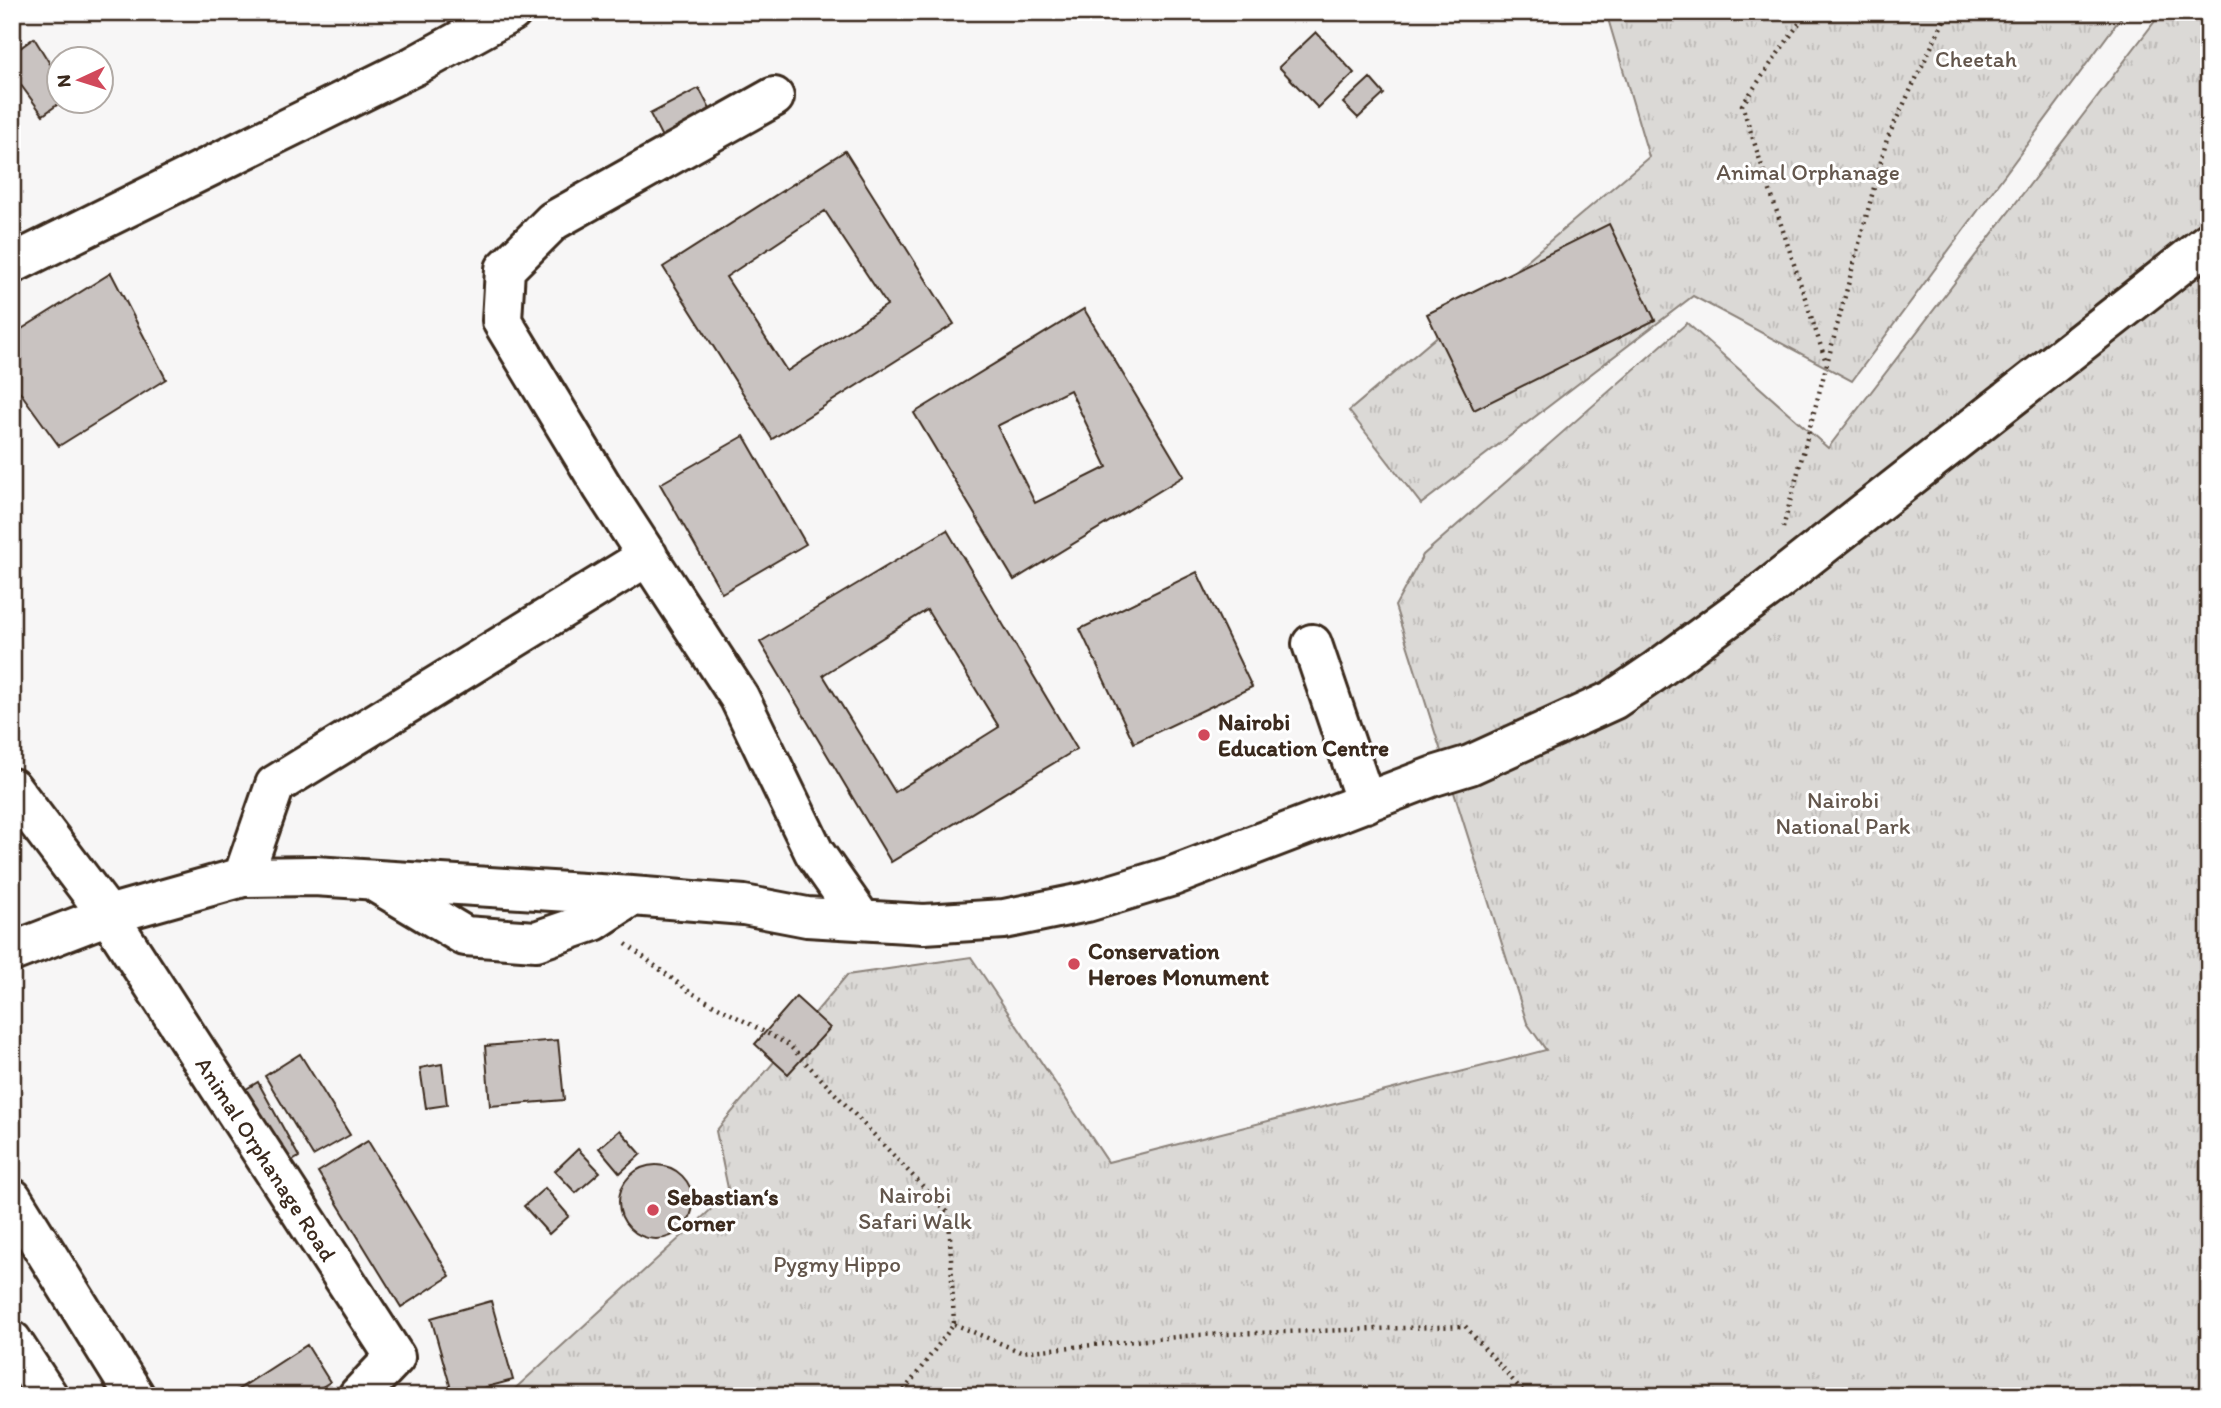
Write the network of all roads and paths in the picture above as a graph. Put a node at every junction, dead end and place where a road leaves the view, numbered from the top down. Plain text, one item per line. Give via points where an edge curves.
1 (512, 12) edge
2 (1807, 12) edge
3 (1948, 12) edge
4 (774, 97) dead end
5 (2209, 243) edge
6 (12, 264) edge
7 (1827, 363) junction
8 (1783, 529) dead end
9 (648, 556) junction
10 (1312, 644) dead end
11 (12, 788) edge
12 (1366, 803) junction
13 (243, 877) junction
14 (373, 881) junction
15 (632, 896) junction
16 (107, 915) junction
17 (861, 919) junction
18 (594, 921) junction
19 (12, 952) edge
20 (12, 1198) edge
21 (954, 1324) junction
22 (12, 1341) edge
23 (48, 1396) edge
24 (135, 1396) edge
25 (358, 1396) edge
26 (900, 1396) edge
27 (1527, 1396) edge

1 - 6 street via 414,66
2 - 7 path via 1742,104
3 - 7 path via 1887,139
4 - 9 street via 553,221 505,270 502,321
5 - 12 street via 1766,590 1613,700 1470,765
7 - 8 path
9 - 13 street via 275,785
9 - 17 street via 739,697 814,852
10 - 12 street
11 - 16 street
12 - 17 street via 1173,876 1087,902 1004,919 924,924
13 - 14 street
13 - 16 street
14 - 15 street
14 - 18 street via 465,936 536,942
15 - 17 street
15 - 18 street
16 - 19 street
16 - 25 street, Animal Orphanage Road via 395,1357
18 - 21 path via 690,992 789,1045 949,1214
20 - 24 street
21 - 26 path
21 - 27 path via 1021,1352 1197,1335 1465,1326
22 - 23 street

